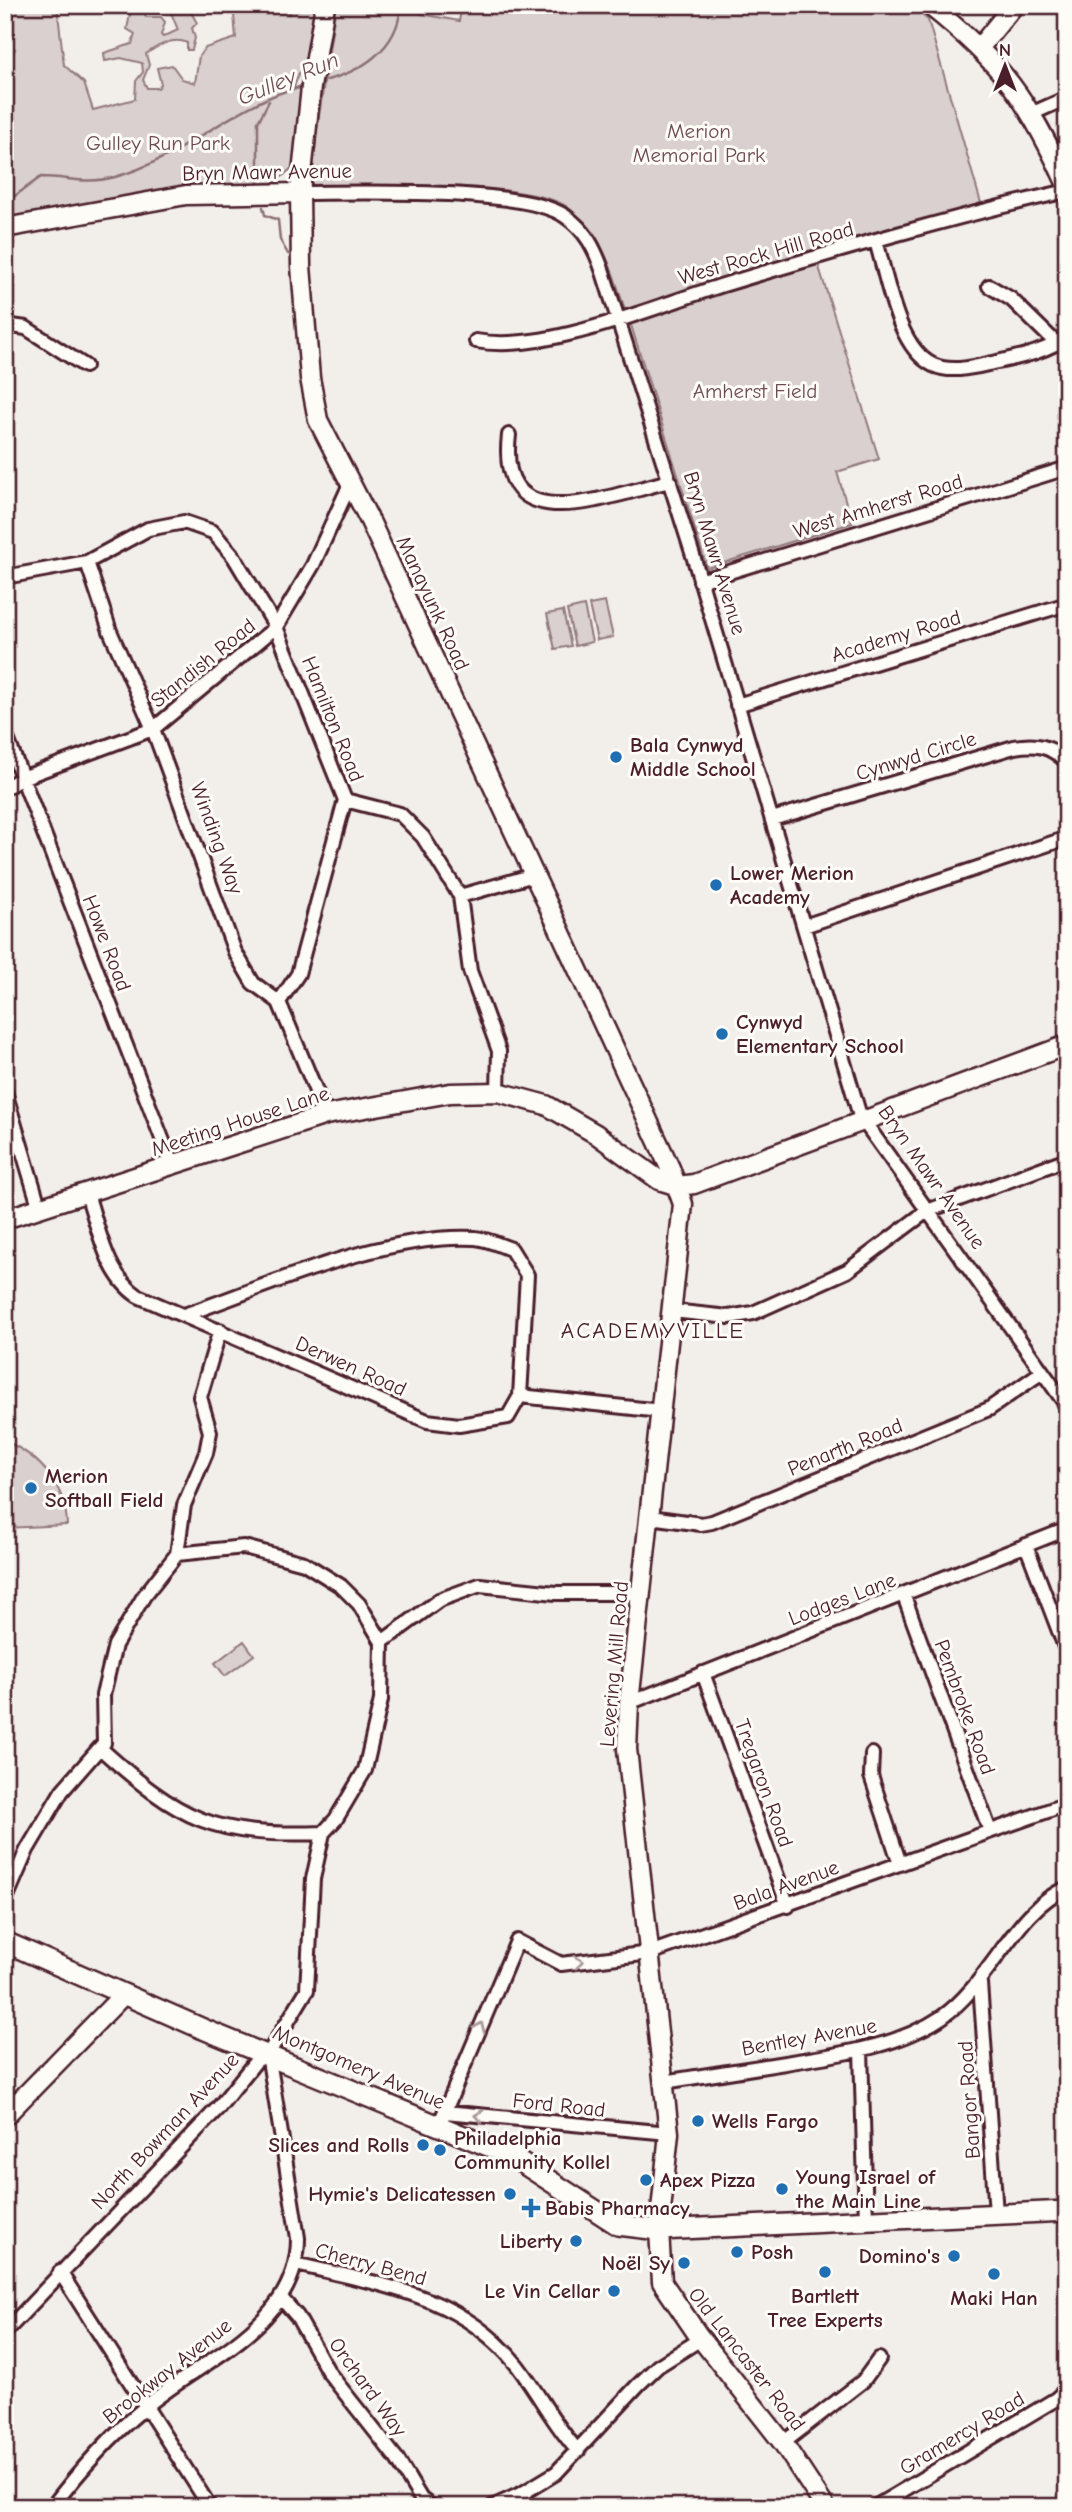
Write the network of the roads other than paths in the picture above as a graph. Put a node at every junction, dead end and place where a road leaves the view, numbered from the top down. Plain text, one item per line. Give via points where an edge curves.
1 (325, 5) edge
2 (929, 5) edge
3 (1014, 5) edge
4 (980, 47) junction
5 (1067, 99) edge
6 (1033, 113) junction
7 (1067, 185) edge
8 (1067, 191) edge
9 (300, 192) junction
10 (5, 228) edge
11 (876, 241) junction
12 (989, 286) dead end
13 (618, 320) junction
14 (5, 325) edge
15 (1062, 340) edge
16 (476, 341) dead end
17 (85, 366) dead end
18 (509, 435) dead end
19 (1067, 468) edge
20 (670, 481) junction
21 (350, 484) junction
22 (87, 562) junction
23 (5, 578) edge
24 (700, 581) junction
25 (1067, 604) edge
26 (276, 627) junction
27 (737, 705) junction
28 (153, 729) junction
29 (5, 733) edge
30 (1067, 762) edge
31 (22, 778) junction
32 (5, 788) edge
33 (345, 800) junction
34 (772, 819) junction
35 (1067, 838) edge
36 (534, 875) junction
37 (460, 896) junction
38 (804, 926) junction
39 (279, 1002) junction
40 (1067, 1045) edge
41 (5, 1092) edge
42 (498, 1092) junction
43 (326, 1115) junction
44 (863, 1121) junction
45 (1067, 1158) edge
46 (173, 1167) junction
47 (678, 1186) junction
48 (88, 1194) junction
49 (40, 1209) junction
50 (927, 1211) junction
51 (5, 1219) edge
52 (672, 1311) junction
53 (184, 1315) junction
54 (220, 1330) junction
55 (1042, 1371) junction
56 (520, 1396) junction
57 (1067, 1406) edge
58 (661, 1411) junction
59 (650, 1517) junction
60 (1067, 1529) edge
61 (1026, 1545) junction
62 (177, 1554) junction
63 (642, 1593) junction
64 (904, 1596) junction
65 (382, 1642) junction
66 (1067, 1651) edge
67 (704, 1673) junction
68 (629, 1703) junction
69 (100, 1748) junction
70 (872, 1754) dead end
71 (1067, 1804) edge
72 (990, 1831) junction
73 (323, 1833) junction
74 (900, 1864) junction
75 (1067, 1888) edge
76 (5, 1901) edge
77 (788, 1906) junction
78 (5, 1942) edge
79 (650, 1953) junction
80 (980, 1983) junction
81 (124, 1994) junction
82 (861, 2050) junction
83 (268, 2054) junction
84 (664, 2082) junction
85 (5, 2116) edge
86 (442, 2119) junction
87 (669, 2133) junction
88 (1067, 2211) edge
89 (996, 2214) junction
90 (866, 2221) junction
91 (659, 2230) junction
92 (296, 2264) junction
93 (60, 2272) junction
94 (282, 2299) junction
95 (5, 2332) edge
96 (701, 2339) junction
97 (879, 2359) dead end
98 (1067, 2389) edge
99 (145, 2406) junction
100 (783, 2443) junction
101 (578, 2451) junction
102 (424, 2504) edge
103 (52, 2507) edge
104 (210, 2507) edge
105 (492, 2507) edge
106 (825, 2507) edge
107 (875, 2507) edge

1 - 9 street, Manayunk Road
2 - 4 street
3 - 4 street
4 - 6 street
5 - 6 street
6 - 7 street
8 - 11 street, West Rock Hill Road
9 - 10 street, Bryn Mawr Avenue via 186,195
9 - 13 street, Bryn Mawr Avenue via 477,197 554,209 574,222 589,240
9 - 21 street, Manayunk Road via 300,266 312,392 325,436
11 - 13 street, West Rock Hill Road
11 - 15 street via 905,337 935,366 962,369 1011,359
12 - 15 street
13 - 16 street, West Rock Hill Road via 604,327 511,343
13 - 20 street, Bryn Mawr Avenue
14 - 17 street via 26,328
18 - 20 street via 511,475 521,491 536,502 566,505
19 - 24 street, West Amherst Road
20 - 24 street, Bryn Mawr Avenue
21 - 26 street, Standish Road via 313,565
21 - 36 street, Manayunk Road
22 - 23 street, Hamilton Road
22 - 26 street, Hamilton Road via 148,528 184,522 213,532 234,557
22 - 28 street, Winding Way via 110,631
24 - 27 street, Bryn Mawr Avenue
25 - 27 street, Academy Road
26 - 28 street, Standish Road
26 - 33 street, Hamilton Road
27 - 34 street, Bryn Mawr Avenue
28 - 31 street, Standish Road
28 - 39 street, Winding Way via 234,952 253,983
29 - 31 street, Howe Road
30 - 34 street, Cynwyd Circle via 1053,749 1034,743
31 - 32 street, Standish Road
31 - 46 street, Howe Road
33 - 37 street, Hamilton Road via 400,814 423,837
33 - 39 street via 298,974
34 - 38 street, Bryn Mawr Avenue
35 - 38 street
36 - 37 street
36 - 47 street, Manayunk Road
37 - 42 street, Hamilton Road via 470,971 499,1051
38 - 44 street, Bryn Mawr Avenue
39 - 43 street, Winding Way
40 - 44 street
41 - 49 street
42 - 43 street, Meeting House Lane via 450,1093
42 - 47 street, Meeting House Lane via 524,1097 569,1116 659,1180
43 - 46 street, Meeting House Lane
44 - 47 street
44 - 50 street, Bryn Mawr Avenue
45 - 50 street
46 - 48 street, Meeting House Lane
47 - 52 street, Levering Mill Road via 683,1204
48 - 49 street, Meeting House Lane
48 - 53 street, Derwen Road via 114,1270 125,1287
49 - 51 street, Meeting House Lane
50 - 52 street via 847,1271 753,1313 729,1317
50 - 55 street, Bryn Mawr Avenue
52 - 58 street, Levering Mill Road
53 - 54 street, Derwen Road
53 - 56 street via 377,1249 425,1240 477,1238 511,1248 527,1275
54 - 56 street, Derwen Road via 427,1421 459,1425 508,1416
54 - 62 street via 200,1397 210,1432 206,1453 184,1505
55 - 57 street, Bryn Mawr Avenue
55 - 59 street, Penarth Road via 989,1409 712,1522
56 - 58 street
58 - 59 street, Levering Mill Road
59 - 63 street, Levering Mill Road
60 - 61 street, Lodges Lane
61 - 64 street, Lodges Lane
61 - 66 street
62 - 65 street via 244,1548 304,1563 341,1586 359,1604
62 - 69 street via 144,1596 115,1645 103,1695 104,1743
63 - 65 street via 556,1593 480,1585 439,1600
63 - 68 street, Levering Mill Road
64 - 67 street, Lodges Lane
64 - 72 street, Pembroke Road
65 - 73 street, North Bowman Avenue via 381,1700 365,1770
67 - 68 street, Lodges Lane
67 - 77 street, Tregaron Road
68 - 79 street, Levering Mill Road via 627,1749
69 - 73 street via 149,1792 186,1815 265,1835
69 - 76 street via 62,1791 27,1850
70 - 74 street via 871,1776
71 - 72 street, Bala Avenue
72 - 74 street, Bala Avenue
73 - 83 street, North Bowman Avenue via 313,1879 307,1990
74 - 77 street, Bala Avenue
75 - 80 street, Bentley Avenue via 1021,1922
77 - 79 street, Bala Avenue
78 - 81 main road, Montgomery Avenue
79 - 84 street, Levering Mill Road
86 -> 79 street, Bala Avenue via 517,1941 561,1964
80 - 82 street, Bentley Avenue via 942,2017 898,2039
80 - 89 street, Bangor Road
81 - 83 main road, Montgomery Avenue
81 - 85 street
82 - 84 street, Bentley Avenue
82 - 90 street
83 - 86 main road, Montgomery Avenue
83 - 92 street, Brookway Avenue via 295,2212
83 - 93 street, North Bowman Avenue via 256,2061 218,2108
84 - 87 street, Levering Mill Road
87 -> 86 street, Ford Road
86 - 91 main road, Montgomery Avenue via 522,2161 612,2223 634,2230
87 - 91 street, Levering Mill Road
88 - 89 main road, Montgomery Avenue
89 - 90 main road, Montgomery Avenue
90 - 91 main road, Montgomery Avenue
91 - 96 street, Old Lancaster Road via 662,2282
92 - 94 street, Brookway Avenue
92 - 101 street, Cherry Bend via 407,2290 476,2324 517,2365
93 - 95 street, North Bowman Avenue
93 - 99 street
94 - 99 street, Brookway Avenue via 225,2353
94 - 102 street, Orchard Way via 297,2316 329,2373 397,2459
96 - 100 street, Old Lancaster Road
96 - 101 street via 658,2366
97 - 100 street via 863,2381
98 - 107 street, Gramercy Road
99 - 103 street, Brookway Avenue via 86,2462
99 - 104 street
100 - 106 street, Old Lancaster Road
101 - 105 street via 549,2479

